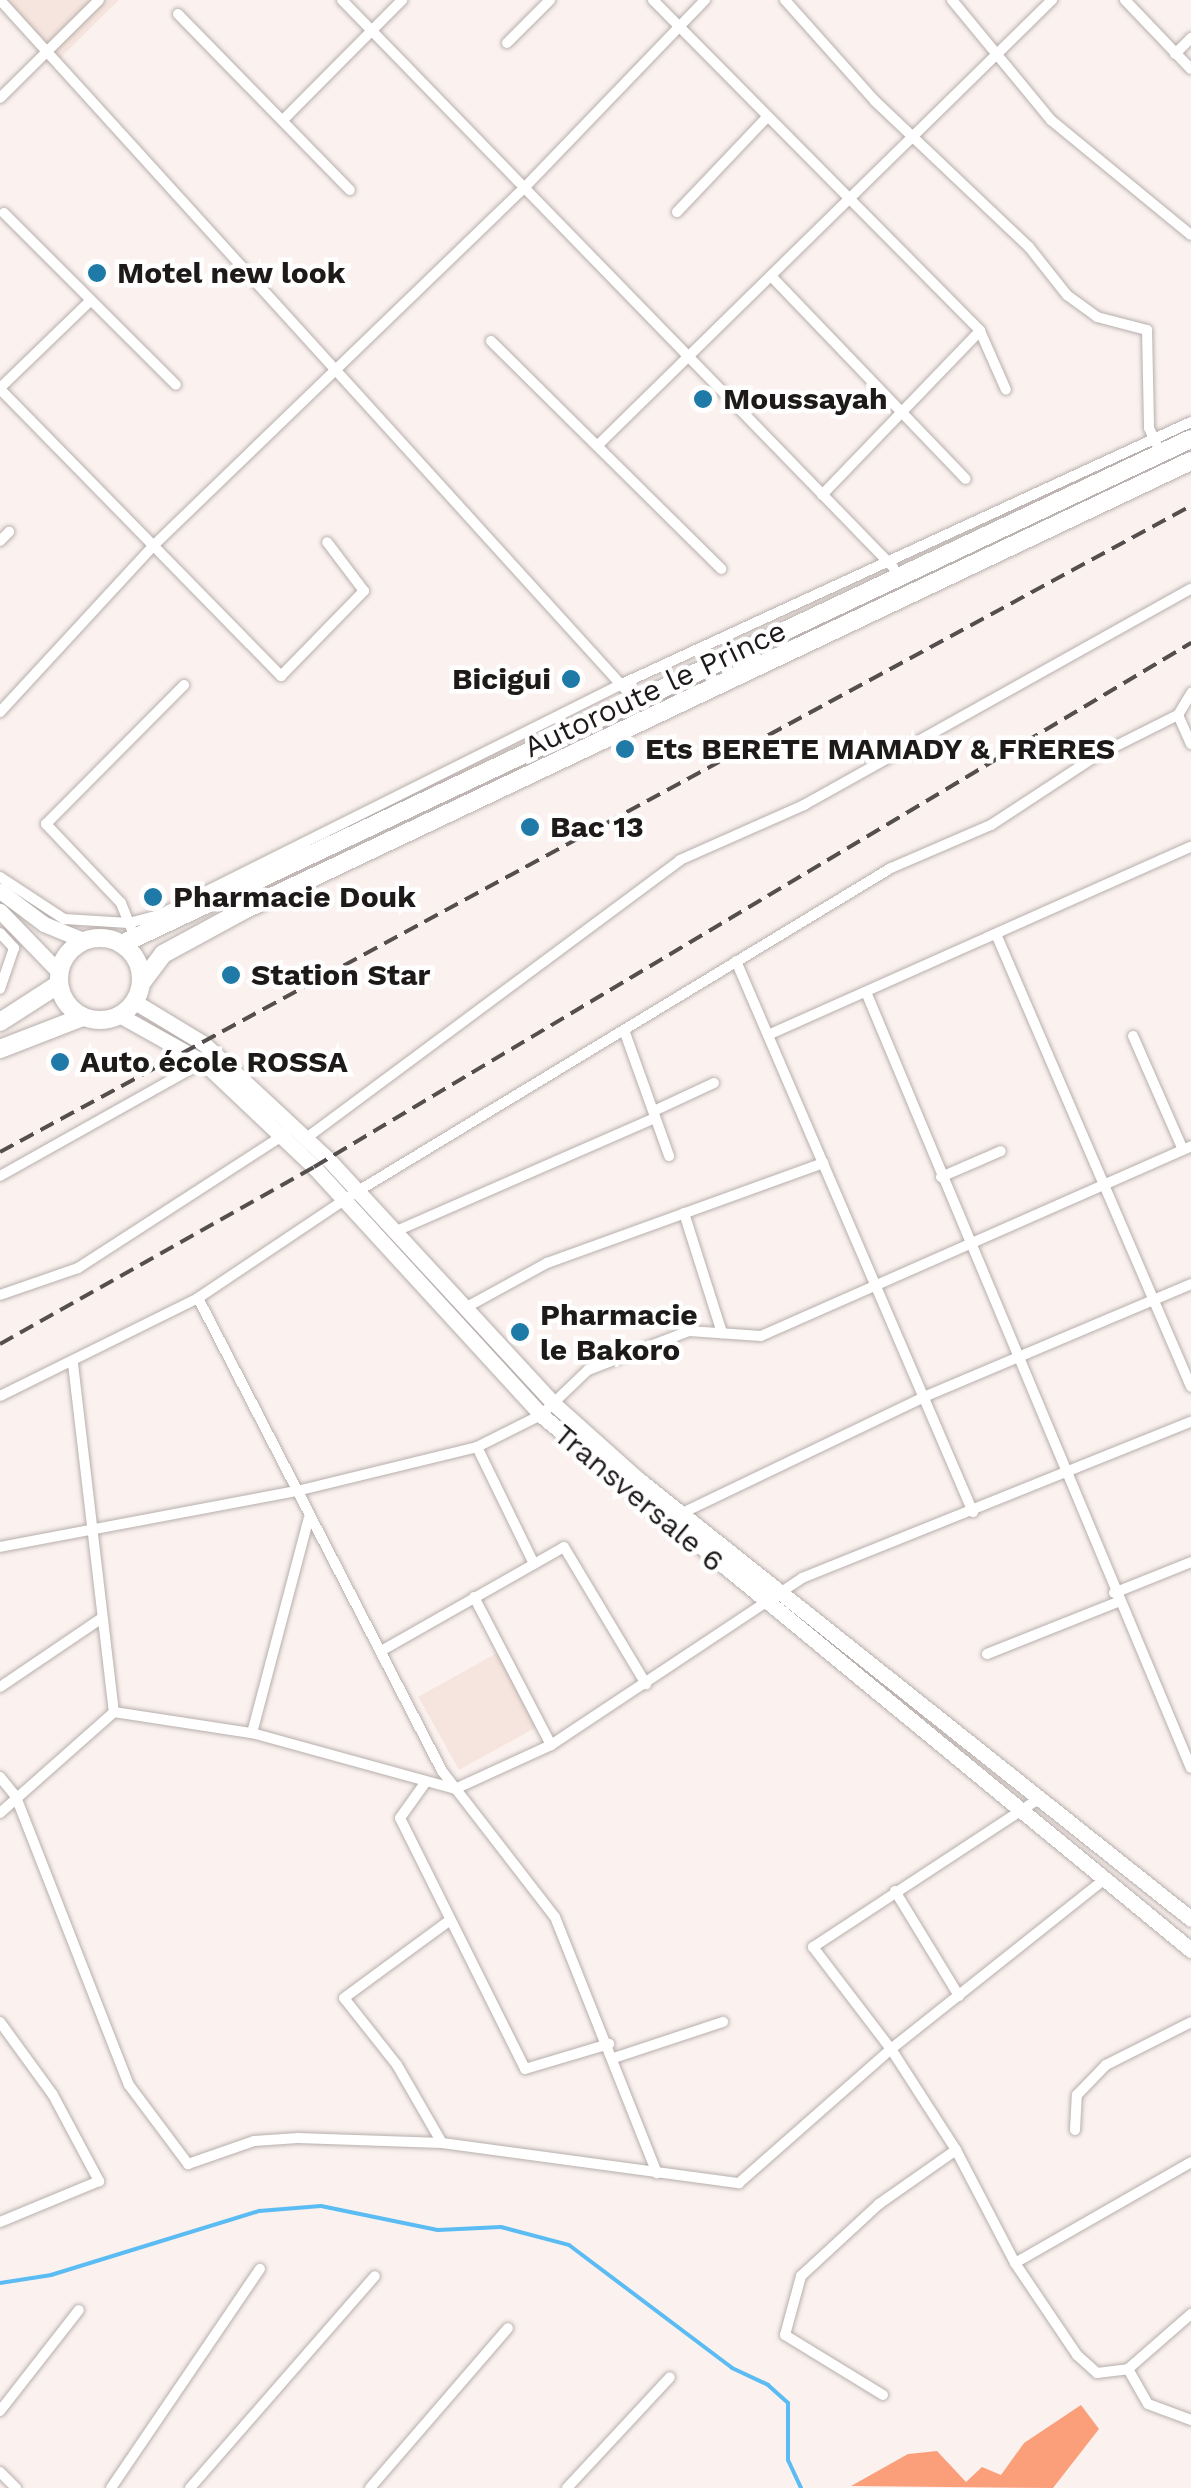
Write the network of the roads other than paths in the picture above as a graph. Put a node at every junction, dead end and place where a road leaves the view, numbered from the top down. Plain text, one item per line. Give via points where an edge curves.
1 (0, 0) edge
2 (99, 0) edge
3 (342, 0) edge
4 (402, 0) edge
5 (550, 0) edge
6 (653, 0) edge
7 (705, 0) edge
8 (786, 0) edge
9 (952, 0) edge
10 (1052, 0) edge
11 (1125, 0) edge
12 (178, 14) dead end
13 (678, 26) junction
14 (371, 30) junction
15 (1191, 38) edge
16 (507, 43) dead end
17 (48, 50) junction
18 (999, 50) junction
19 (1175, 54) junction
20 (1191, 69) edge
21 (0, 98) edge
22 (284, 118) junction
23 (767, 118) junction
24 (909, 134) junction
25 (525, 187) junction
26 (350, 190) dead end
27 (850, 199) junction
28 (676, 212) dead end
29 (4, 213) dead end
30 (1191, 235) edge
31 (771, 276) junction
32 (90, 301) junction
33 (980, 331) junction
34 (490, 341) dead end
35 (686, 355) junction
36 (332, 369) junction
37 (176, 385) dead end
38 (0, 388) edge
39 (1006, 390) dead end
40 (905, 412) junction
41 (1191, 422) edge
42 (1191, 438) edge
43 (598, 445) junction
44 (1158, 446) junction
45 (1191, 461) edge
46 (966, 478) dead end
47 (822, 496) junction
48 (9, 532) dead end
49 (0, 541) edge
50 (327, 542) dead end
51 (153, 546) junction
52 (721, 569) dead end
53 (896, 569) junction
54 (1191, 590) edge
55 (184, 686) dead end
56 (629, 691) junction
57 (1191, 694) edge
58 (0, 712) edge
59 (1178, 715) junction
60 (1191, 744) edge
61 (1191, 847) edge
62 (0, 877) edge
63 (0, 891) edge
64 (0, 911) edge
65 (60, 925) junction
66 (0, 933) edge
67 (996, 934) junction
68 (128, 935) junction
69 (83, 940) junction
70 (736, 962) junction
71 (59, 978) junction
72 (142, 982) junction
73 (0, 989) edge
74 (866, 992) junction
75 (135, 1002) junction
76 (121, 1016) junction
77 (83, 1017) junction
78 (0, 1022) edge
79 (624, 1030) junction
80 (768, 1035) junction
81 (1133, 1036) dead end
82 (0, 1048) edge
83 (210, 1058) junction
84 (714, 1083) dead end
85 (656, 1114) junction
86 (293, 1135) junction
87 (1187, 1148) edge
88 (1001, 1151) dead end
89 (669, 1156) dead end
90 (823, 1163) junction
91 (0, 1176) edge
92 (941, 1177) junction
93 (1103, 1186) junction
94 (352, 1195) junction
95 (684, 1213) junction
96 (394, 1232) junction
97 (968, 1245) junction
98 (874, 1282) junction
99 (1191, 1284) edge
100 (0, 1296) edge
101 (198, 1298) junction
102 (1151, 1301) junction
103 (465, 1308) junction
104 (722, 1334) junction
105 (1019, 1360) junction
106 (73, 1364) junction
107 (1191, 1387) edge
108 (0, 1396) edge
109 (924, 1397) junction
110 (547, 1409) junction
111 (1191, 1422) edge
112 (476, 1447) junction
113 (1065, 1474) junction
114 (301, 1490) junction
115 (973, 1512) junction
116 (680, 1514) junction
117 (309, 1518) junction
118 (94, 1532) junction
119 (0, 1547) edge
120 (1191, 1562) edge
121 (534, 1564) junction
122 (474, 1597) junction
123 (769, 1598) junction
124 (1116, 1598) junction
125 (102, 1618) junction
126 (381, 1652) junction
127 (987, 1654) dead end
128 (646, 1684) junction
129 (0, 1687) edge
130 (114, 1712) junction
131 (252, 1733) junction
132 (551, 1745) junction
133 (1191, 1768) edge
134 (0, 1777) edge
135 (425, 1782) junction
136 (456, 1788) junction
137 (16, 1797) junction
138 (1037, 1800) junction
139 (1022, 1810) junction
140 (0, 1813) edge
141 (1105, 1879) junction
142 (895, 1891) junction
143 (1191, 1919) edge
144 (450, 1920) junction
145 (1191, 1950) edge
146 (958, 1996) junction
147 (0, 2022) edge
148 (722, 2022) dead end
149 (1191, 2022) edge
150 (608, 2044) junction
151 (891, 2049) junction
152 (614, 2058) junction
153 (1075, 2130) dead end
154 (442, 2143) junction
155 (956, 2150) junction
156 (1191, 2162) edge
157 (657, 2173) junction
158 (0, 2222) edge
159 (1015, 2263) junction
160 (260, 2270) dead end
161 (376, 2276) dead end
162 (79, 2310) dead end
163 (1191, 2314) edge
164 (508, 2328) dead end
165 (1128, 2369) junction
166 (670, 2377) dead end
167 (883, 2395) dead end
168 (0, 2411) edge
169 (1191, 2420) edge
170 (0, 2472) edge
171 (16, 2488) edge
172 (111, 2488) edge
173 (190, 2488) edge
174 (370, 2488) edge
175 (567, 2488) edge

1 - 17 street
2 - 17 street
3 - 14 street
4 - 14 street
5 - 16 street
6 - 13 street
7 - 13 street
8 - 24 street
9 - 18 street
10 - 18 street
11 - 19 street
12 - 22 street
13 - 23 street
13 - 25 street
14 - 22 street
14 - 25 street
15 - 19 street
17 - 21 street
17 - 36 street
18 - 24 street
18 - 30 street via 1051,120
19 - 20 street
22 - 26 street
23 - 27 street
23 - 28 street
24 - 27 street
24 - 44 street via 1029,246 1067,295 1097,317 1147,330
25 - 35 street
25 - 36 street
27 - 31 street
27 - 33 street
29 - 32 street
31 - 35 street
31 - 40 street
32 - 37 street
32 - 38 street
33 - 39 street
33 - 40 street
34 - 43 street
35 - 43 street
35 - 47 street
36 - 51 street
36 - 56 street
38 - 51 street
40 - 46 street
40 - 47 street
41 - 44 street
42 - 44 main road, Autoroute le Prince
43 - 52 street
44 - 53 main road, Autoroute le Prince
45 - 72 main road, Autoroute le Prince via 244,910 163,954
47 - 53 street
48 - 49 street
50 - 51 street via 364,591 282,676
51 - 58 street
53 - 56 main road, Autoroute le Prince
54 - 86 street via 804,805 680,860
55 - 68 street via 46,824 122,904
56 - 68 main road, Autoroute le Prince via 181,922
57 - 59 street
59 - 60 street
59 - 70 street via 1096,756 991,825 891,868
61 - 67 street
62 - 65 street
63 - 65 main road
64 - 71 main road
65 - 68 street
65 - 69 main road
66 - 73 street via 14,948
67 - 74 street
67 - 93 street
68 - 69 main road
68 - 72 main road
69 - 71 main road
70 - 79 street
70 - 80 street
71 - 77 main road
71 - 78 main road
72 - 75 main road
74 - 80 street
74 - 92 street
75 - 76 main road
75 - 83 main road, Transversale 6
76 - 77 main road
76 - 83 main road, Transversale 6
77 - 82 main road
79 - 85 street
79 - 94 street
80 - 90 street
81 - 87 street
83 - 86 main road, Transversale 6
83 - 91 street
84 - 85 street
85 - 89 street
85 - 96 street
86 - 94 main road, Transversale 6
86 - 94 main road, Transversale 6
86 - 100 street via 78,1268
87 - 93 street
88 - 92 street
90 - 95 street
90 - 98 street
92 - 97 street
93 - 97 street
93 - 102 street
94 - 96 main road, Transversale 6
94 - 101 street
94 - 110 main road, Transversale 6
95 - 103 street via 547,1263
95 - 104 street
96 - 103 main road, Transversale 6
97 - 98 street
97 - 105 street
98 - 104 street via 761,1336
98 - 109 street
99 - 102 street
101 - 106 street
101 - 114 street
102 - 105 street
102 - 107 street
103 - 110 main road, Transversale 6
104 - 110 street via 689,1331 588,1370
105 - 109 street
105 - 113 street
106 - 108 street
106 - 118 street
109 - 115 street
109 - 116 street
110 - 112 street
110 - 116 main road, Transversale 6
110 - 123 main road, Transversale 6
111 - 113 street
112 - 114 street
112 - 121 street
113 - 115 street
113 - 124 street
114 - 117 street
114 - 118 street
115 - 123 street
116 - 123 main road, Transversale 6
117 - 126 street
117 - 131 street
118 - 119 street
118 - 125 street
120 - 124 street
121 - 122 street
121 - 128 street via 564,1548
122 - 126 street
122 - 132 street
123 - 128 street
123 - 138 main road, Transversale 6
123 - 139 main road, Transversale 6
124 - 127 street
124 - 133 street
125 - 129 street
125 - 130 street
126 - 136 street
128 - 132 street
130 - 131 street
130 - 137 street
131 - 135 street
132 - 136 street
134 - 137 street
135 - 136 street
135 - 144 street via 400,1818
136 - 150 street via 555,1917
137 - 140 street
137 - 154 street via 129,2085 182,2160 188,2164 254,2141 298,2138
138 - 139 street
138 - 143 main road, Transversale 6
139 - 141 main road, Transversale 6
139 - 142 street
141 - 145 main road, Transversale 6
141 - 146 street
142 - 146 street
142 - 151 street via 814,1947
144 - 150 street via 525,2069
144 - 154 street via 344,1998 397,2066
146 - 151 street
147 - 158 street via 53,2096 99,2182
148 - 152 street
149 - 153 street via 1106,2064 1077,2095
150 - 152 street
151 - 155 street
151 - 157 street via 740,2183
152 - 157 street
154 - 157 street
155 - 159 street
155 - 167 street via 879,2204 801,2276 785,2336
156 - 159 street
159 - 165 street via 1077,2355 1097,2372
160 - 172 street
161 - 173 street
162 - 168 street
163 - 165 street
164 - 174 street
165 - 169 street via 1148,2404
166 - 175 street
170 - 171 street

